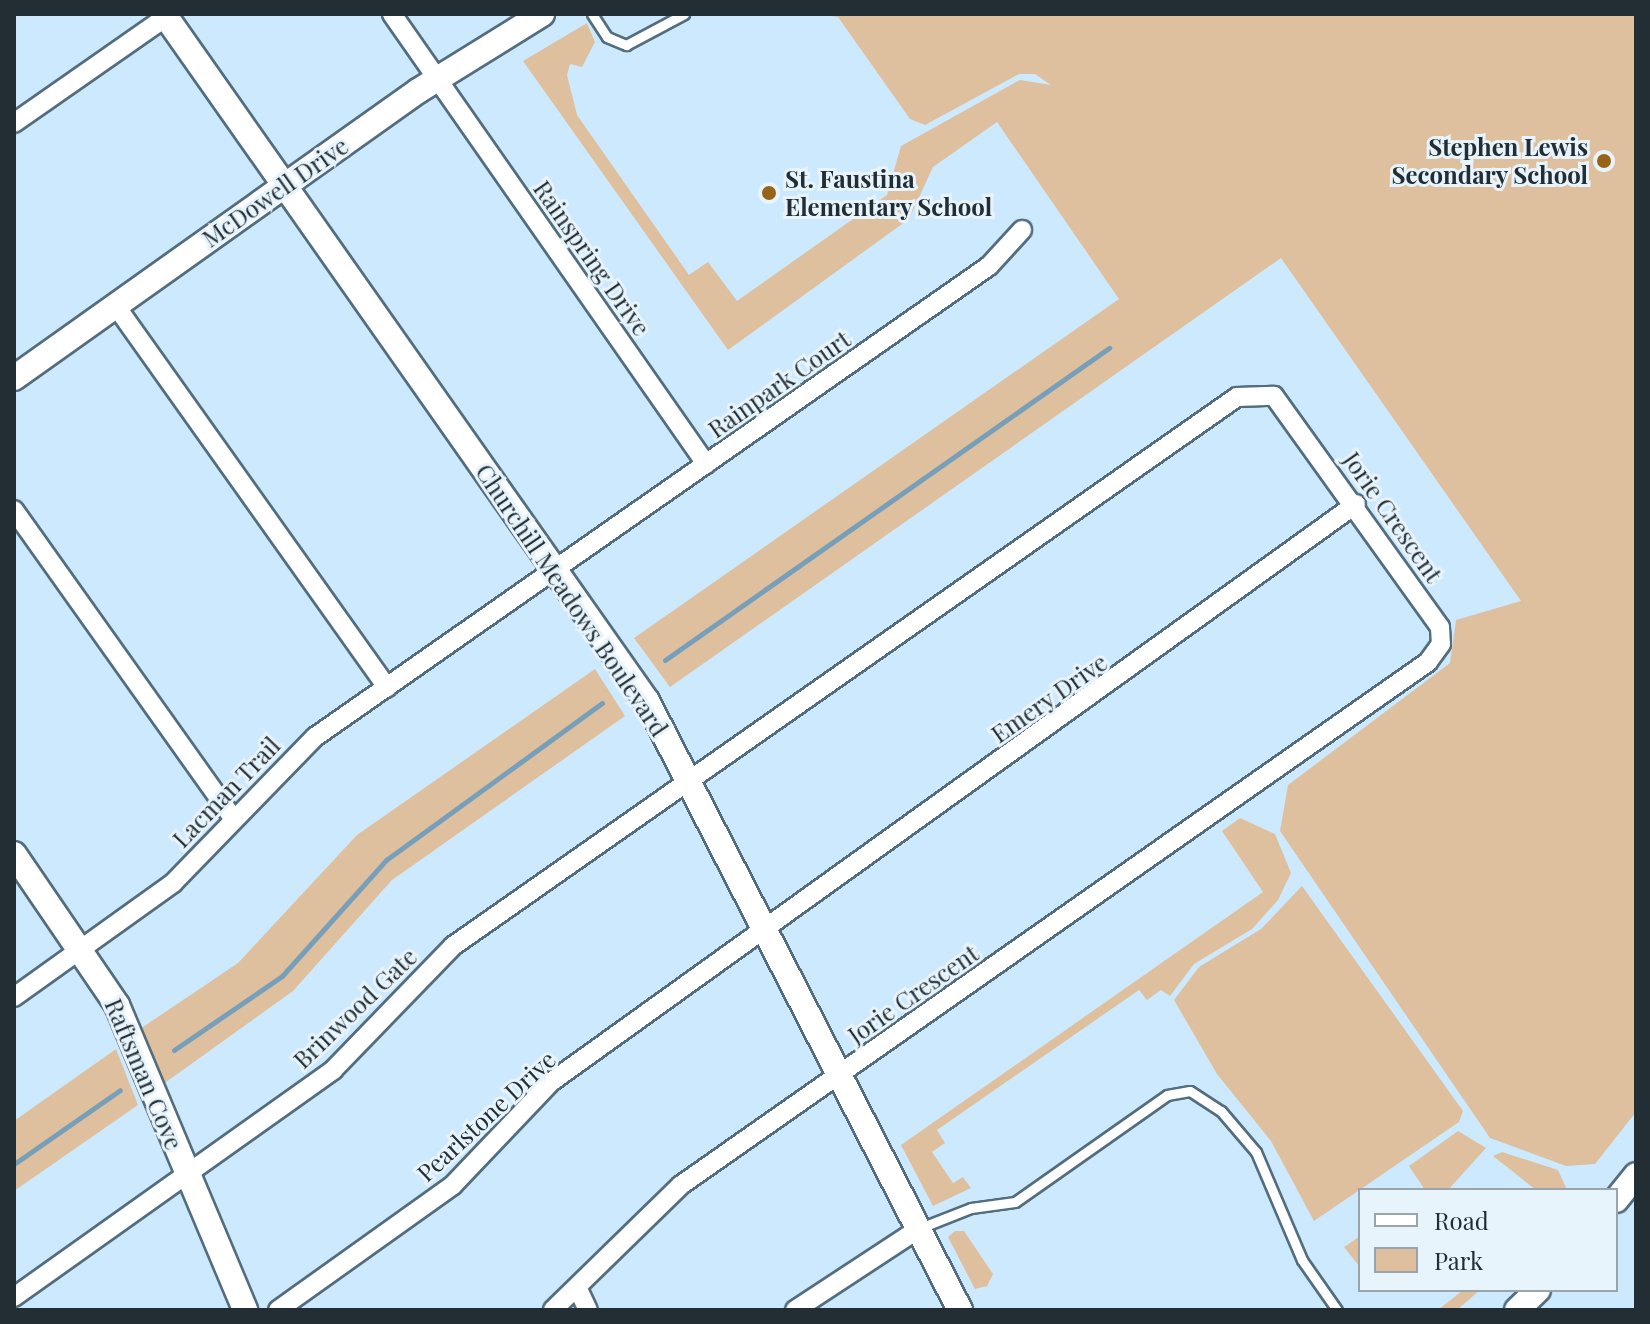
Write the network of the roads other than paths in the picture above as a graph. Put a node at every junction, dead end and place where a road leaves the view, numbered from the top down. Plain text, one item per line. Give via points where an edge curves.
1 (392, 14) edge
2 (542, 14) edge
3 (592, 14) edge
4 (684, 14) edge
5 (165, 16) edge
6 (437, 78) junction
7 (14, 123) edge
8 (285, 186) junction
9 (1022, 230) dead end
10 (116, 306) junction
11 (14, 378) edge
12 (706, 464) junction
13 (1356, 504) junction
14 (14, 510) edge
15 (555, 570) junction
16 (387, 688) junction
17 (689, 779) junction
18 (232, 817) junction
19 (14, 854) edge
20 (766, 929) junction
21 (81, 949) junction
22 (14, 997) edge
23 (841, 1075) junction
24 (186, 1175) junction
25 (917, 1230) junction
26 (579, 1291) junction
27 (1536, 1292) edge
28 (14, 1297) edge
29 (1520, 1309) edge
30 (245, 1310) edge
31 (278, 1310) edge
32 (553, 1310) edge
33 (588, 1310) edge
34 (795, 1310) edge
35 (960, 1310) edge
36 (1337, 1310) edge

1 - 6 street, Rainspring Drive
2 - 6 street, McDowell Drive
3 - 4 lane via 607,37 626,45
5 - 7 street
5 - 8 street, Churchill Meadows Boulevard
6 - 8 street, McDowell Drive
6 - 12 street, Rainspring Drive
8 - 10 street, McDowell Drive
8 - 15 street, Churchill Meadows Boulevard
9 - 12 street, Rainpark Court via 989,266
10 - 11 street, McDowell Drive
10 - 16 street
12 - 15 street, Rainpark Court
13 - 17 street, Jorie Crescent via 1274,396 1237,397
13 - 20 street, Emery Drive
13 - 23 street, Jorie Crescent via 1440,627 1441,644 1428,662
14 - 18 street
15 - 16 street, Lacman Trail
15 - 17 street, Churchill Meadows Boulevard via 647,701
16 - 18 street, Lacman Trail via 292,756
17 - 20 street, Churchill Meadows Boulevard
17 - 24 street, Brinwood Gate via 453,946 333,1070
18 - 21 street, Lacman Trail via 173,883
19 - 21 street, Raftsman Cove
20 - 23 street, Churchill Meadows Boulevard
20 - 31 street, Pearlstone Drive via 551,1082 453,1185
21 - 22 street, Lacman Trail
21 - 24 street, Raftsman Cove via 117,1005
23 - 25 street, Churchill Meadows Boulevard
23 - 26 street, Jorie Crescent via 681,1185
24 - 28 street, Brinwood Gate
24 - 30 street, Raftsman Cove
25 - 34 street
25 - 35 street, Churchill Meadows Boulevard
25 - 36 lane via 971,1208 1015,1202 1167,1095 1190,1091 1221,1111 1256,1152 1300,1255
26 - 32 street, Jorie Crescent
26 - 33 street
27 - 29 street

